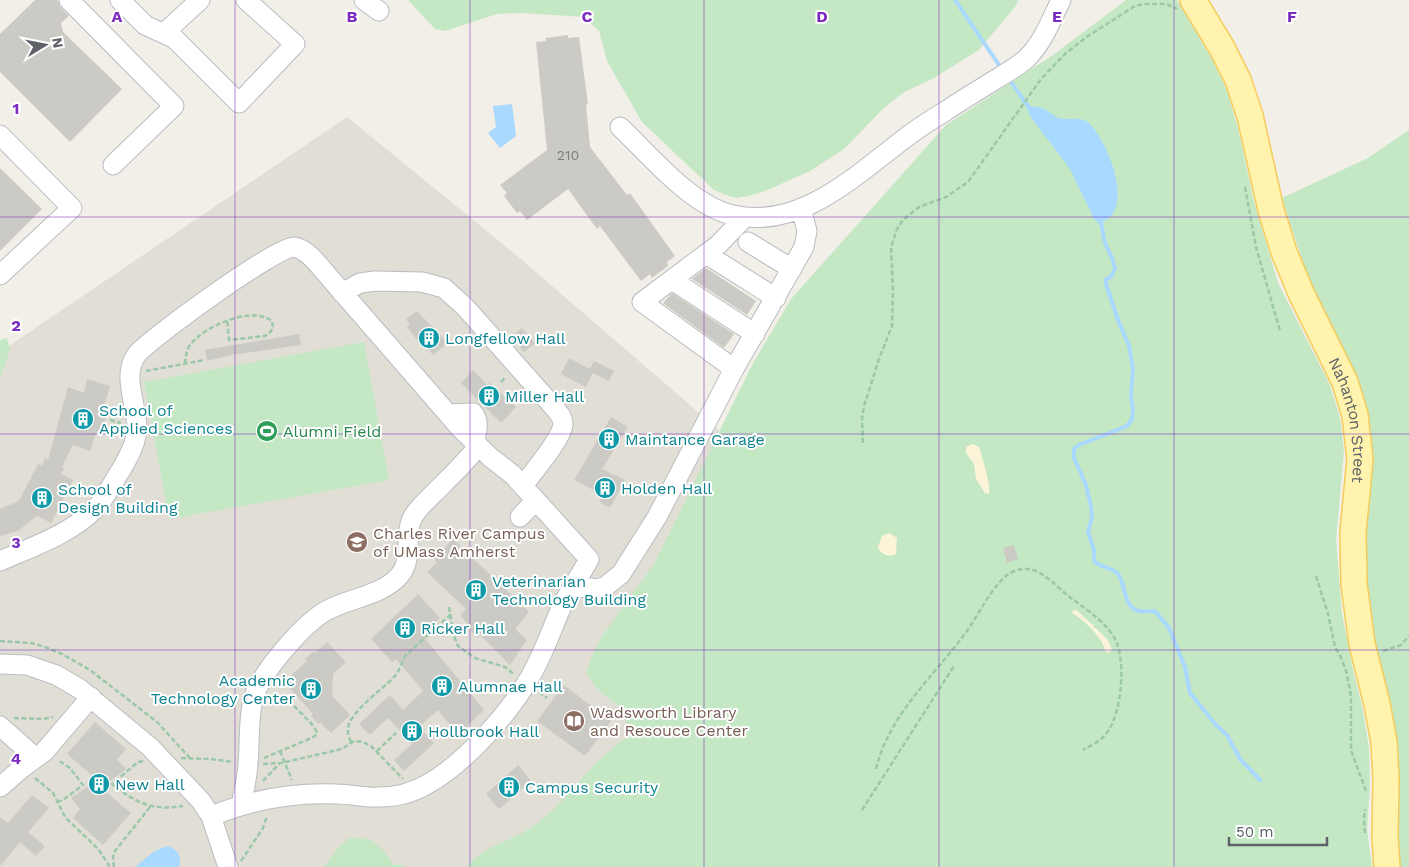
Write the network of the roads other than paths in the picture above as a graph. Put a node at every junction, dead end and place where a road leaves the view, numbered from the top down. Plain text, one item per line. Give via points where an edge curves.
1 (69, 0) edge
2 (120, 0) edge
3 (200, 0) edge
4 (246, 0) edge
5 (1061, 0) edge
6 (1187, 7) edge
7 (164, 33) junction
8 (620, 127) dead end
9 (0, 136) edge
10 (113, 165) dead end
11 (801, 208) junction
12 (745, 217) junction
13 (748, 242) dead end
14 (706, 254) junction
15 (792, 269) junction
16 (0, 276) edge
17 (672, 280) junction
18 (342, 293) junction
19 (776, 298) junction
20 (755, 334) junction
21 (734, 369) junction
22 (477, 444) junction
23 (523, 486) junction
24 (535, 501) junction
25 (520, 517) dead end
26 (0, 561) edge
27 (574, 586) junction
28 (0, 664) edge
29 (91, 697) junction
30 (5, 722) edge
31 (29, 763) junction
32 (0, 787) edge
33 (241, 805) junction
34 (211, 816) junction
35 (228, 867) edge
36 (1387, 867) edge

1 - 10 lane via 174,106
2 - 7 lane via 146,25
3 - 7 lane
4 - 7 lane via 295,44 239,103 175,39
5 - 11 lane via 1039,43 1024,61 907,136 855,178
6 - 36 main road, Nahanton Street via 1222,48 1238,80 1284,252 1345,382 1355,415 1360,458 1354,528 1354,584 1362,644 1384,742
8 - 12 lane via 676,182 706,204 731,215
9 - 16 lane via 72,208
11 - 12 lane via 769,217
11 - 15 lane via 807,237
12 - 14 lane
13 - 15 lane
14 - 17 lane
14 - 19 lane
15 - 19 lane
17 - 20 lane
17 - 21 lane via 642,302
18 - 22 lane
18 - 23 lane via 360,283 422,282 444,288 465,307 560,414 563,422 555,442
18 - 26 lane via 313,259 296,247 287,248 238,277 141,349 133,359 130,374 136,437 126,462 101,502 87,516 56,536
19 - 20 lane
20 - 21 lane
21 - 27 lane via 657,517 620,574 598,589
22 - 23 lane
22 - 33 lane via 414,516 404,571 381,589 322,613 284,650 262,679 253,700
23 - 24 lane
24 - 25 lane
24 - 27 lane via 589,559
27 - 33 lane via 561,606 527,683 499,721 452,767 426,785 399,795 378,798 338,794 294,795
28 - 29 lane via 21,664 44,670
29 - 31 lane via 44,752
29 - 34 lane via 150,747 194,791
30 - 31 lane
31 - 32 lane
33 - 34 lane
34 - 35 lane

